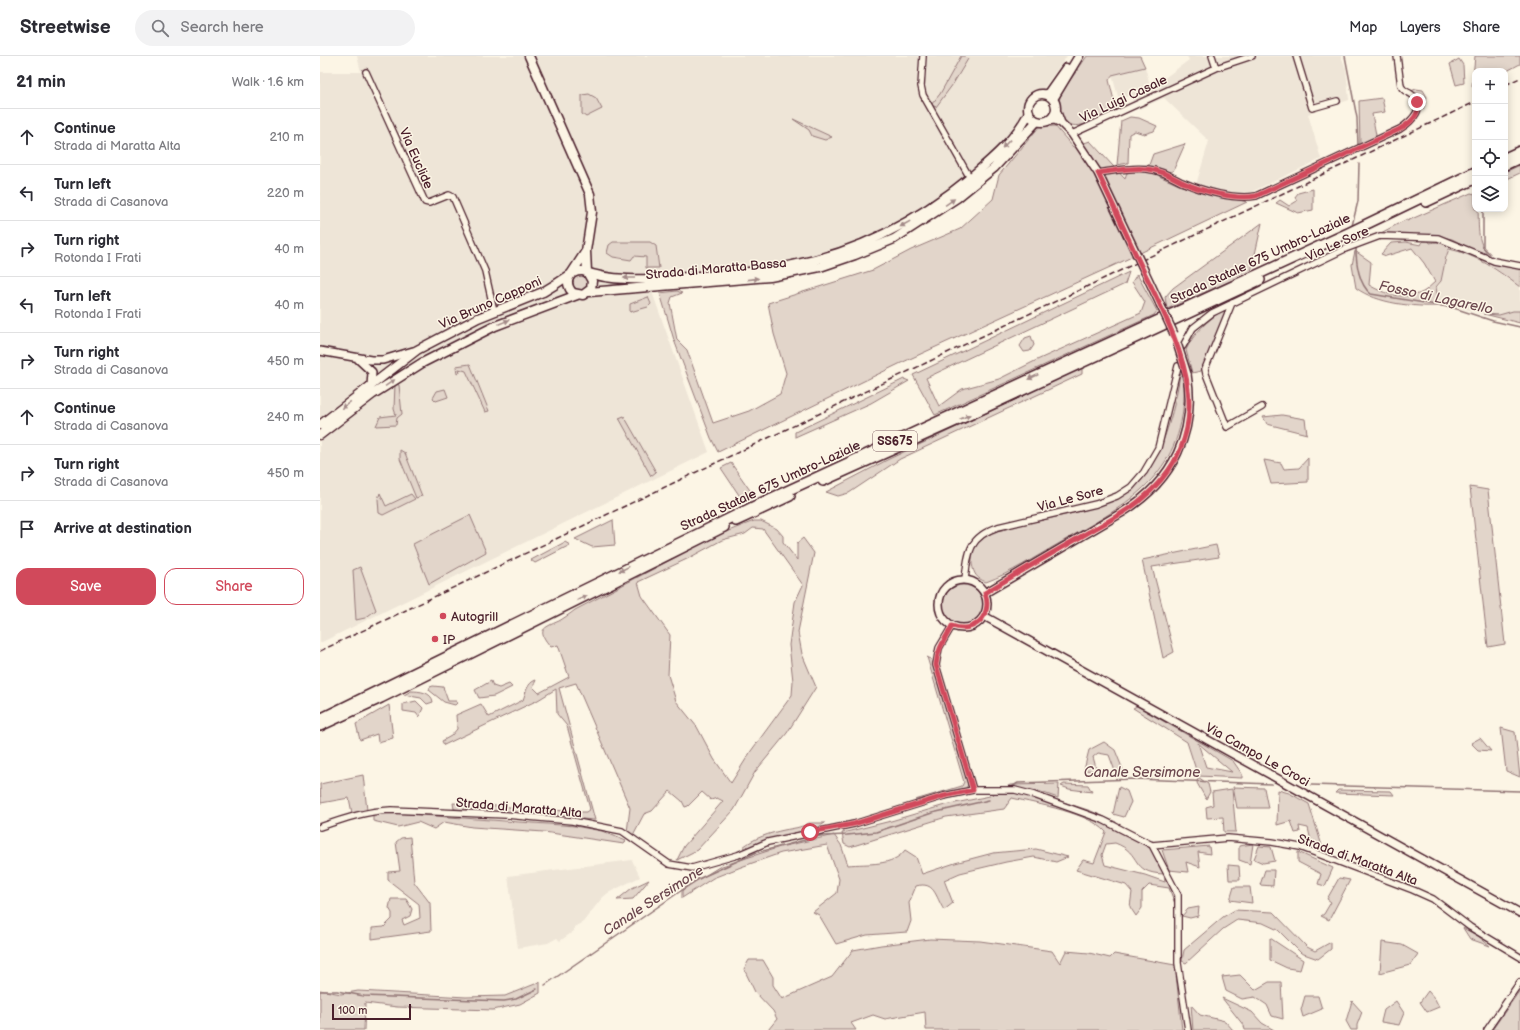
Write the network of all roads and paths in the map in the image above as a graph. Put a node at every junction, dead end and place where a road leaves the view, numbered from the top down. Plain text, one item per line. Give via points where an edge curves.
1 (529, 56) edge
2 (923, 56) edge
3 (1075, 56) edge
4 (1079, 56) edge
5 (1212, 56) edge
6 (1252, 56) edge
7 (1296, 56) edge
8 (1396, 56) edge
9 (1216, 68) junction
10 (366, 72) dead end
11 (1050, 97) junction
12 (1337, 101) dead end
13 (1056, 110) junction
14 (1029, 112) junction
15 (1037, 121) junction
16 (1047, 121) junction
17 (1061, 122) junction
18 (1072, 134) junction
19 (1520, 151) edge
20 (1508, 157) edge
21 (1520, 158) edge
22 (1508, 164) edge
23 (1098, 173) junction
24 (1472, 173) edge
25 (970, 178) junction
26 (1472, 180) edge
27 (586, 251) junction
28 (1520, 266) edge
29 (587, 272) junction
30 (571, 274) junction
31 (589, 292) junction
32 (577, 295) junction
33 (1232, 303) junction
34 (494, 311) junction
35 (1180, 344) junction
36 (417, 350) junction
37 (320, 351) edge
38 (358, 359) junction
39 (422, 363) junction
40 (1178, 366) dead end
41 (371, 386) junction
42 (1262, 407) dead end
43 (320, 425) edge
44 (320, 435) edge
45 (965, 580) junction
46 (985, 593) junction
47 (984, 616) junction
48 (952, 626) junction
49 (320, 719) edge
50 (320, 726) edge
51 (973, 790) junction
52 (320, 828) edge
53 (1152, 845) junction
54 (1520, 913) edge
55 (1520, 956) edge
56 (1520, 982) edge
57 (1188, 1030) edge
58 (1487, 1030) edge

1 - 27 main road via 590,194 592,223
2 - 25 street via 923,95
3 - 11 main road
4 - 11 main road
5 - 9 street
6 - 9 street, Via Luigi Casale
7 - 12 street via 1312,108
8 - 23 street via 1401,86 1418,103 1419,108 1413,119 1400,129 1256,196 1245,198 1218,193 1148,169
9 - 18 street, Via Luigi Casale
10 - 34 street, Via Euclide via 425,202 429,203 449,195 453,197 485,271
11 - 13 main road
11 - 14 main road, Strada di Maratta Bassa via 1038,95 1031,100
13 - 16 main road via 1053,117
13 - 17 street
14 - 15 main road
14 -> 25 main road, Strada di Maratta Bassa via 1011,139 990,162
15 - 16 main road
31 -> 15 main road, Strada di Maratta Bassa via 770,277 855,255 894,239 957,198 994,168
16 - 17 street
17 - 18 street
18 - 23 street
19 - 20 highway
21 - 22 highway
23 - 35 street, bridge
24 -> 49 highway, Strada Statale 675 Umbro-Laziale / SS675 via 763,502
25 -> 29 main road, Strada di Maratta Bassa via 919,215 890,232 852,248 792,266 655,278 608,278
50 -> 26 highway, Strada Statale 675 Umbro-Laziale / SS675 via 804,489 1050,378
27 - 29 main road
27 - 30 main road
28 - 33 street, Via Le Sore via 1494,261 1438,238 1380,236 1345,249
29 - 30 main road via 578,270
29 - 31 main road via 592,282
30 - 32 main road via 568,286
30 - 34 main road, Via Bruno Capponi via 543,292
31 - 32 main road
39 -> 32 main road, Via Bruno Capponi via 495,326
33 - 35 street, Via Le Sore via 1201,320
33 - 42 street via 1205,369 1207,379 1227,427
34 - 36 main road, Via Bruno Capponi
35 - 46 street, bridge via 1187,374 1190,406 1184,439 1176,458 1155,487 1124,512
36 - 38 street via 383,360
36 - 39 main road via 416,358
36 - 41 main road, Via Bruno Capponi
37 - 38 street
38 - 41 street via 372,372
44 -> 39 main road, Via Bruno Capponi via 373,394
40 - 45 street, Via Le Sore via 1158,448 1138,481 1107,500 985,532 969,552
41 -> 43 main road, Via Bruno Capponi
45 - 46 street via 977,584
45 - 48 street via 949,584 940,598 941,614
46 - 47 street via 987,605
47 - 48 street via 970,627
47 - 54 street, Via Campo Le Croci
48 - 51 street via 939,648 936,665
51 - 52 street, Strada di Maratta Alta via 944,796 854,824 768,842 738,855 692,868 669,864 622,831 572,821 506,815 376,810
51 - 53 street, Strada di Maratta Alta via 1015,790 1034,795 1103,820
53 - 55 street, Strada di Maratta Alta via 1228,838 1300,847 1413,890 1433,900 1470,928
53 - 57 street via 1178,894 1178,963
56 - 58 street

